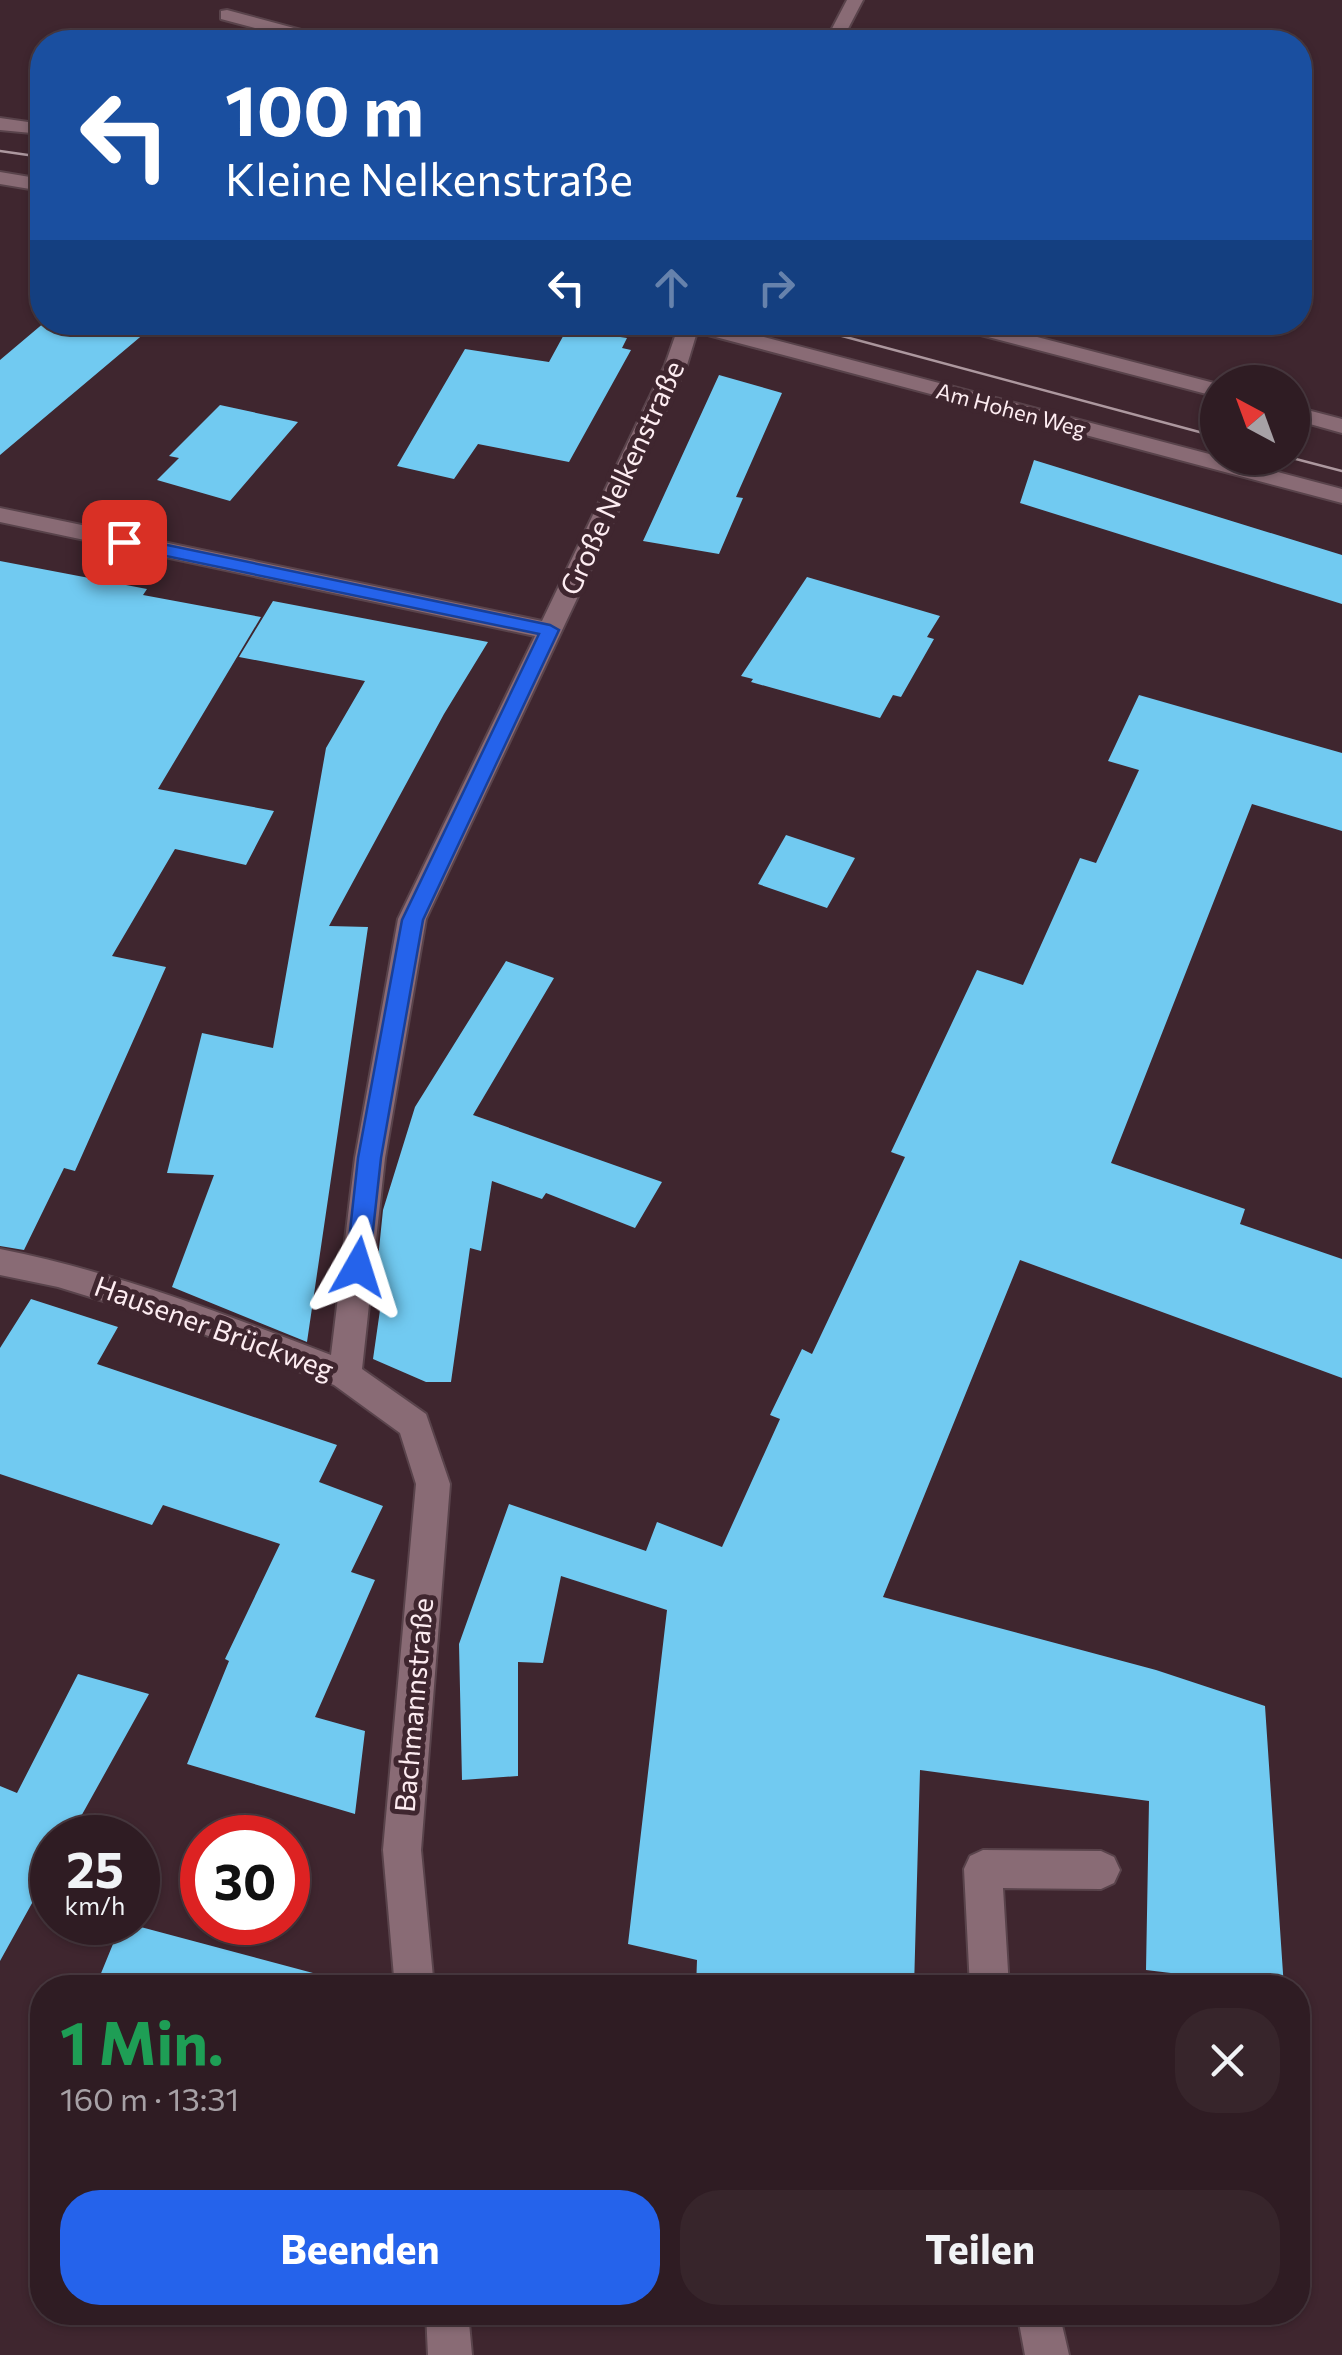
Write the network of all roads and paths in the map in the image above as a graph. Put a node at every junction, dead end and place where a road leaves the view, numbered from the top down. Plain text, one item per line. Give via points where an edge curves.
1 (855, 0) edge
2 (227, 15) dead end
3 (281, 30) edge
4 (839, 30) edge
5 (0, 124) edge
6 (30, 128) edge
7 (0, 178) edge
8 (30, 183) edge
9 (684, 335) edge
10 (732, 335) edge
11 (1001, 335) edge
12 (1200, 387) edge
13 (1310, 417) edge
14 (1342, 426) edge
15 (1342, 496) edge
16 (0, 515) edge
17 (550, 630) junction
18 (0, 1262) edge
19 (345, 1375) junction
20 (414, 1424) joint
21 (1101, 1870) dead end
22 (415, 1975) edge
23 (989, 1975) edge
24 (448, 2325) edge
25 (1041, 2325) edge
26 (450, 2355) edge
27 (1047, 2355) edge

1 - 4 street
2 - 3 street
5 - 6 street
7 - 8 street
9 - 17 street, Große Nelkenstraße via 676,365
10 - 15 street, Am Hohen Weg
11 - 12 street
13 - 14 street
16 - 17 street
17 - 19 street, Große Nelkenstraße via 412,920 370,1158
18 - 19 street, Hausener Brückweg via 180,1311
19 - 20 street, Hausener Brückweg
20 - 22 street, Bachmannstraße via 432,1484 402,1850
21 - 23 street via 983,1868
24 - 26 street
25 - 27 street

